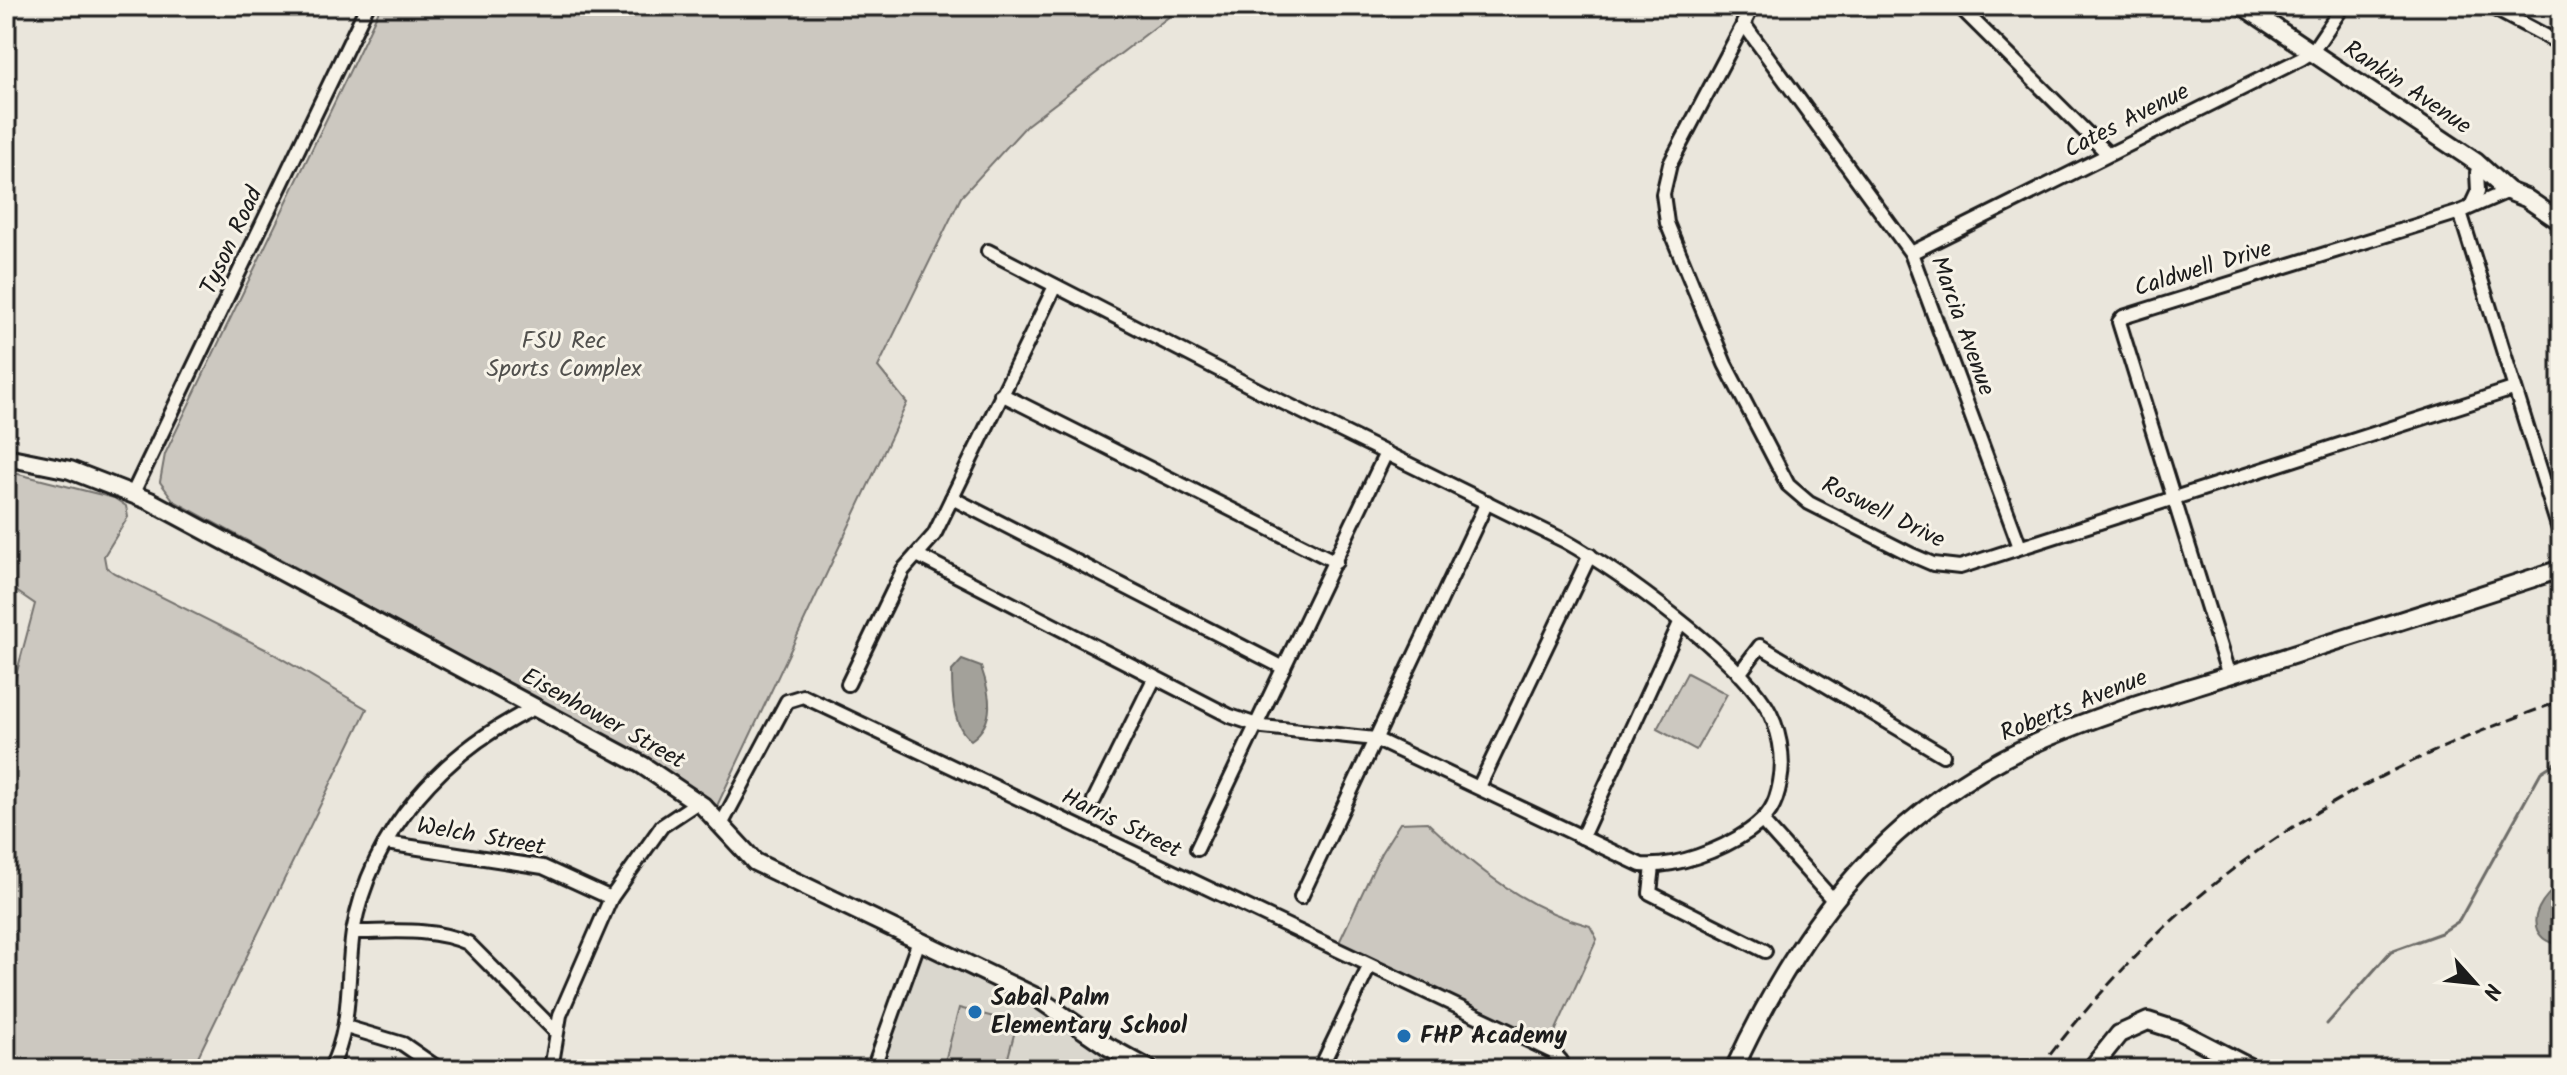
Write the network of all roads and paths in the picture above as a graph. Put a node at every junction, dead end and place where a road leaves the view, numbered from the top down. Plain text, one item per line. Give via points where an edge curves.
1 (367, 6) edge
2 (1753, 6) edge
3 (1959, 6) edge
4 (2243, 6) edge
5 (2343, 6) edge
6 (2489, 6) edge
7 (1743, 23) junction
8 (2561, 44) edge
9 (2312, 52) junction
10 (2108, 154) junction
11 (2465, 157) junction
12 (2477, 172) junction
13 (2508, 191) junction
14 (2466, 209) junction
15 (2561, 222) edge
16 (988, 251) dead end
17 (1911, 253) junction
18 (1055, 286) junction
19 (2513, 389) junction
20 (1001, 394) junction
21 (1386, 453) junction
22 (6, 457) edge
23 (133, 493) junction
24 (2172, 496) junction
25 (952, 498) junction
26 (1487, 502) junction
27 (2561, 536) edge
28 (2020, 547) junction
29 (917, 555) junction
30 (1590, 555) junction
31 (1336, 562) junction
32 (2561, 569) edge
33 (1680, 623) junction
34 (1284, 668) junction
35 (1739, 674) junction
36 (2229, 676) junction
37 (1155, 677) junction
38 (848, 684) dead end
39 (536, 707) junction
40 (1257, 726) junction
41 (1375, 739) junction
42 (1943, 755) dead end
43 (1479, 787) junction
44 (1094, 800) dead end
45 (698, 802) junction
46 (1762, 821) junction
47 (721, 825) junction
48 (1582, 837) junction
49 (386, 843) junction
50 (1197, 849) dead end
51 (1653, 866) junction
52 (1301, 897) dead end
53 (611, 898) junction
54 (1833, 900) junction
55 (353, 932) junction
56 (919, 941) junction
57 (1765, 951) dead end
58 (1369, 967) junction
59 (346, 1027) junction
60 (555, 1031) junction
61 (424, 1064) edge
62 (1561, 1065) edge
63 (330, 1069) edge
64 (439, 1069) edge
65 (551, 1069) edge
66 (873, 1069) edge
67 (1149, 1069) edge
68 (1320, 1069) edge
69 (1734, 1069) edge
70 (2091, 1069) edge
71 (2253, 1069) edge

1 - 23 street, Tyson Road
2 - 7 street, Roswell Drive
3 - 10 street
4 - 9 street, Rankin Avenue
5 - 9 street, Cates Avenue
6 - 8 street
7 - 17 street, Marcia Avenue
7 - 28 street, Roswell Drive via 1670,164 1663,202 1719,350 1776,467 1809,503 1933,564 1960,567
9 - 10 street, Cates Avenue
9 - 11 street, Rankin Avenue
10 - 17 street, Cates Avenue
11 - 12 street, Rankin Avenue
11 - 13 street, Rankin Avenue
12 - 13 street, Rankin Avenue
12 - 14 street via 2478,191
13 - 14 street, Caldwell Drive
13 - 15 street, Rankin Avenue
14 - 19 street
14 - 24 street, Caldwell Drive via 2123,317 2121,338
16 - 18 street
17 - 28 street, Marcia Avenue
18 - 20 street
18 - 21 street
19 - 24 street, Roswell Drive
19 - 27 street
20 - 25 street
20 - 31 street
21 - 26 street
21 - 31 street
22 - 23 street, Eisenhower Street via 70,470
23 - 39 street, Eisenhower Street
24 - 28 street, Roswell Drive
24 - 36 street, Caldwell Drive
25 - 29 street via 934,535
25 - 34 street
26 - 30 street
26 - 41 street
29 - 37 street
29 - 38 street via 903,570
30 - 33 street
30 - 43 street
31 - 34 street
32 - 36 street, Roberts Avenue
33 - 35 street
33 - 48 street
34 - 40 street
35 - 42 street via 1760,646
35 - 46 street via 1766,706 1780,743 1776,804
36 - 54 street, Roberts Avenue via 2060,732 1983,771 1890,839
37 - 40 street
37 - 44 street
39 - 45 street, Eisenhower Street
39 - 49 street via 470,745 418,796
40 - 41 street
40 - 50 street
41 - 43 street
41 - 52 street
43 - 48 street
45 - 47 street, Eisenhower Street
45 - 53 street via 662,826
46 - 51 street via 1700,854
46 - 54 street
47 - 56 street, Eisenhower Street via 755,862
47 - 58 street, Harris Street via 787,701 803,696
48 - 51 street
49 - 53 street, Welch Street via 543,867
49 - 55 street via 359,904
51 - 57 street via 1650,893
53 - 60 street
54 - 69 street, Roberts Avenue via 1801,942
55 - 59 street
55 - 60 street via 422,931 468,943
56 - 66 street
56 - 67 street, Eisenhower Street via 1036,997
58 - 62 street, Harris Street via 1553,1052
58 - 68 street
59 - 61 street via 403,1044
59 - 63 street
60 - 65 street
61 - 64 street
70 - 71 street via 2119,1034 2148,1021

